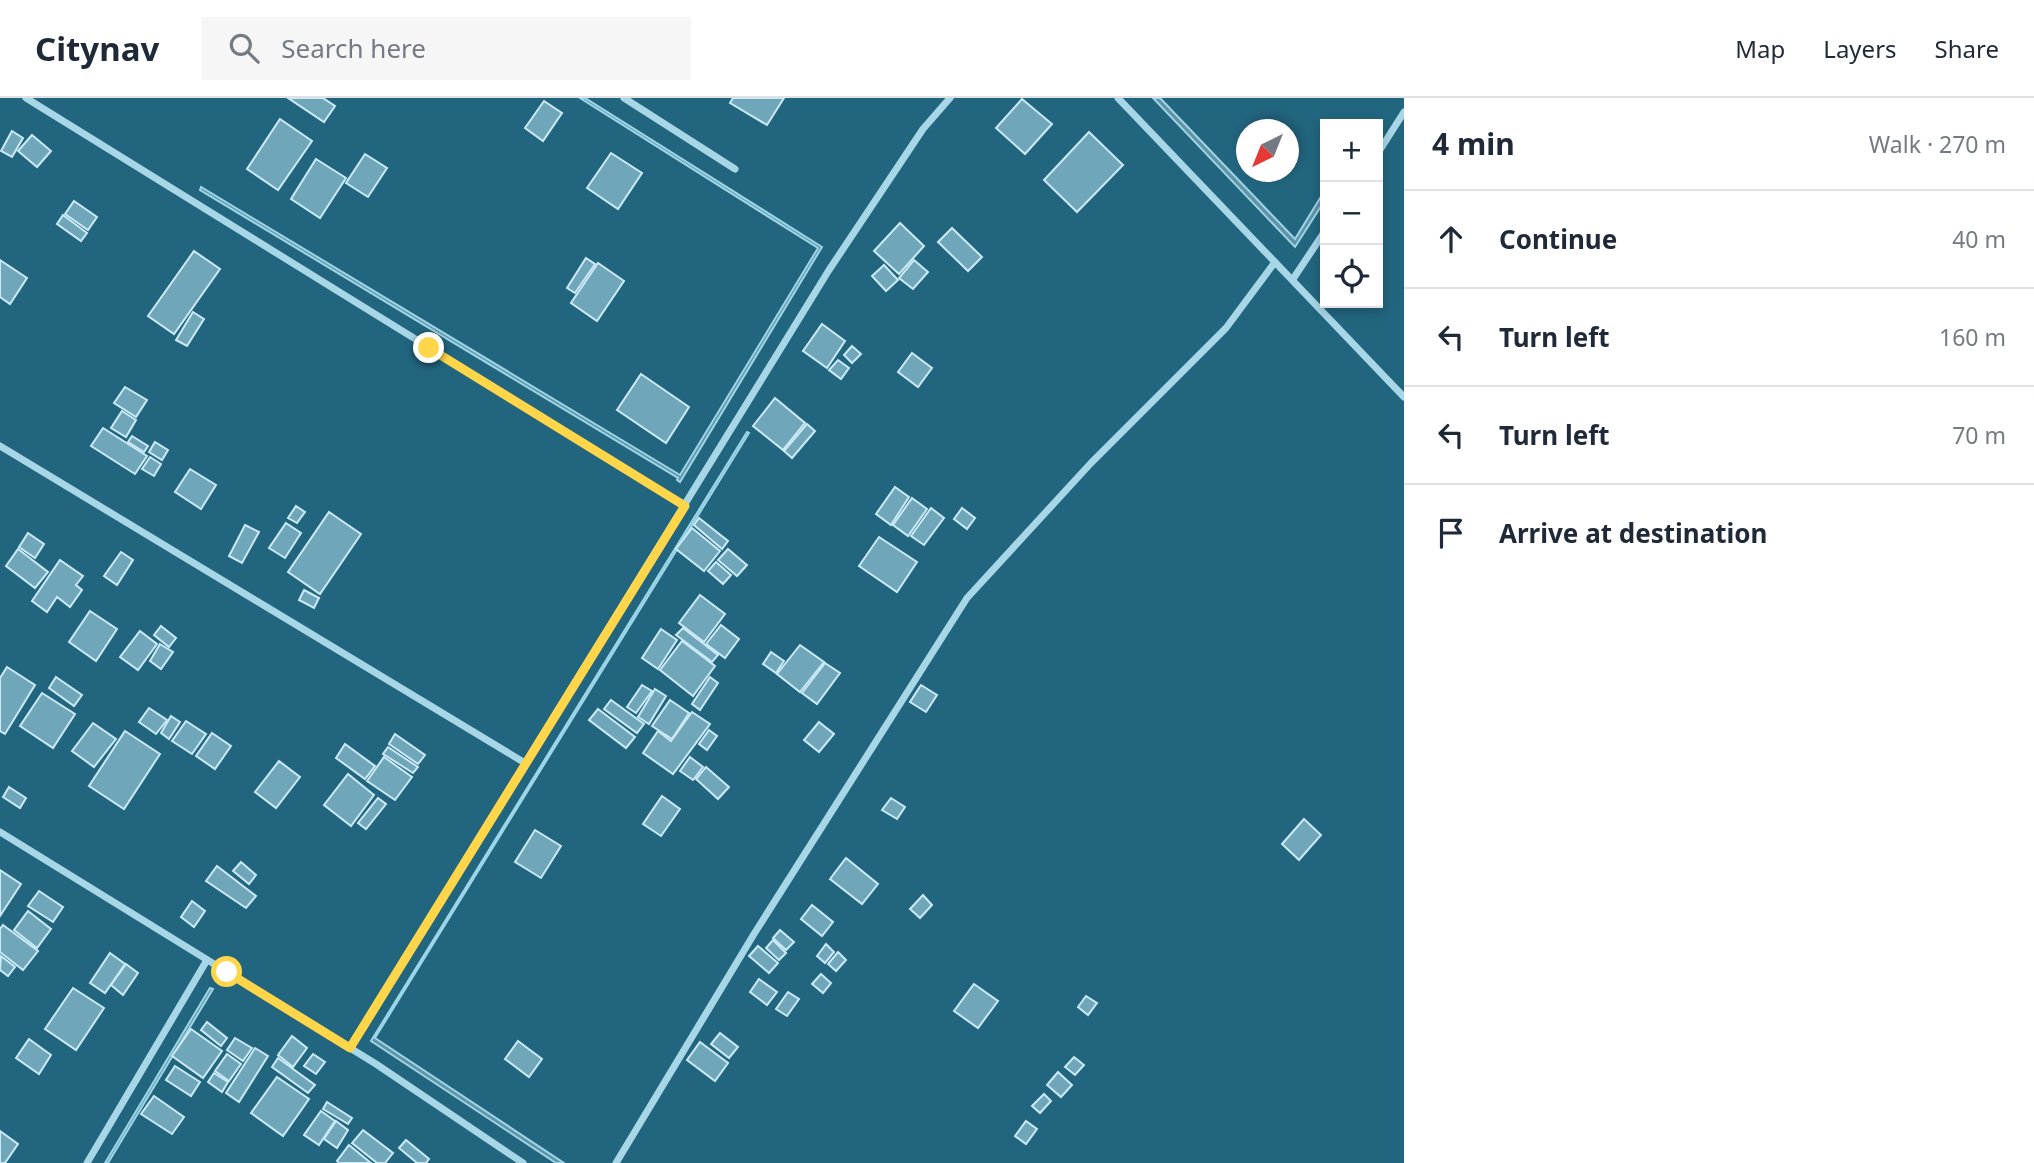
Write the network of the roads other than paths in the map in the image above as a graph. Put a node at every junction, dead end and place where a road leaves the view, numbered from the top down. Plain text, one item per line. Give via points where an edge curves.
1 (26, 98) edge
2 (624, 98) edge
3 (950, 98) edge
4 (1118, 98) edge
5 (1404, 112) edge
6 (1383, 145) edge
7 (735, 169) dead end
8 (1320, 238) edge
9 (1275, 262) junction
10 (1293, 279) junction
11 (1404, 397) edge
12 (0, 446) edge
13 (685, 506) junction
14 (524, 763) junction
15 (0, 832) edge
16 (207, 960) junction
17 (350, 1048) junction
18 (87, 1163) edge
19 (523, 1163) edge
20 (616, 1163) edge

1 - 13 street
2 - 7 street
3 - 13 street via 880,190
4 - 9 street
5 - 6 street
8 - 10 street
9 - 10 street
9 - 20 street via 1226,328 1091,463 967,598 754,934
10 - 11 street
12 - 14 street
13 - 14 street
14 - 17 street
15 - 16 street
16 - 17 street
16 - 18 street
17 - 19 street

